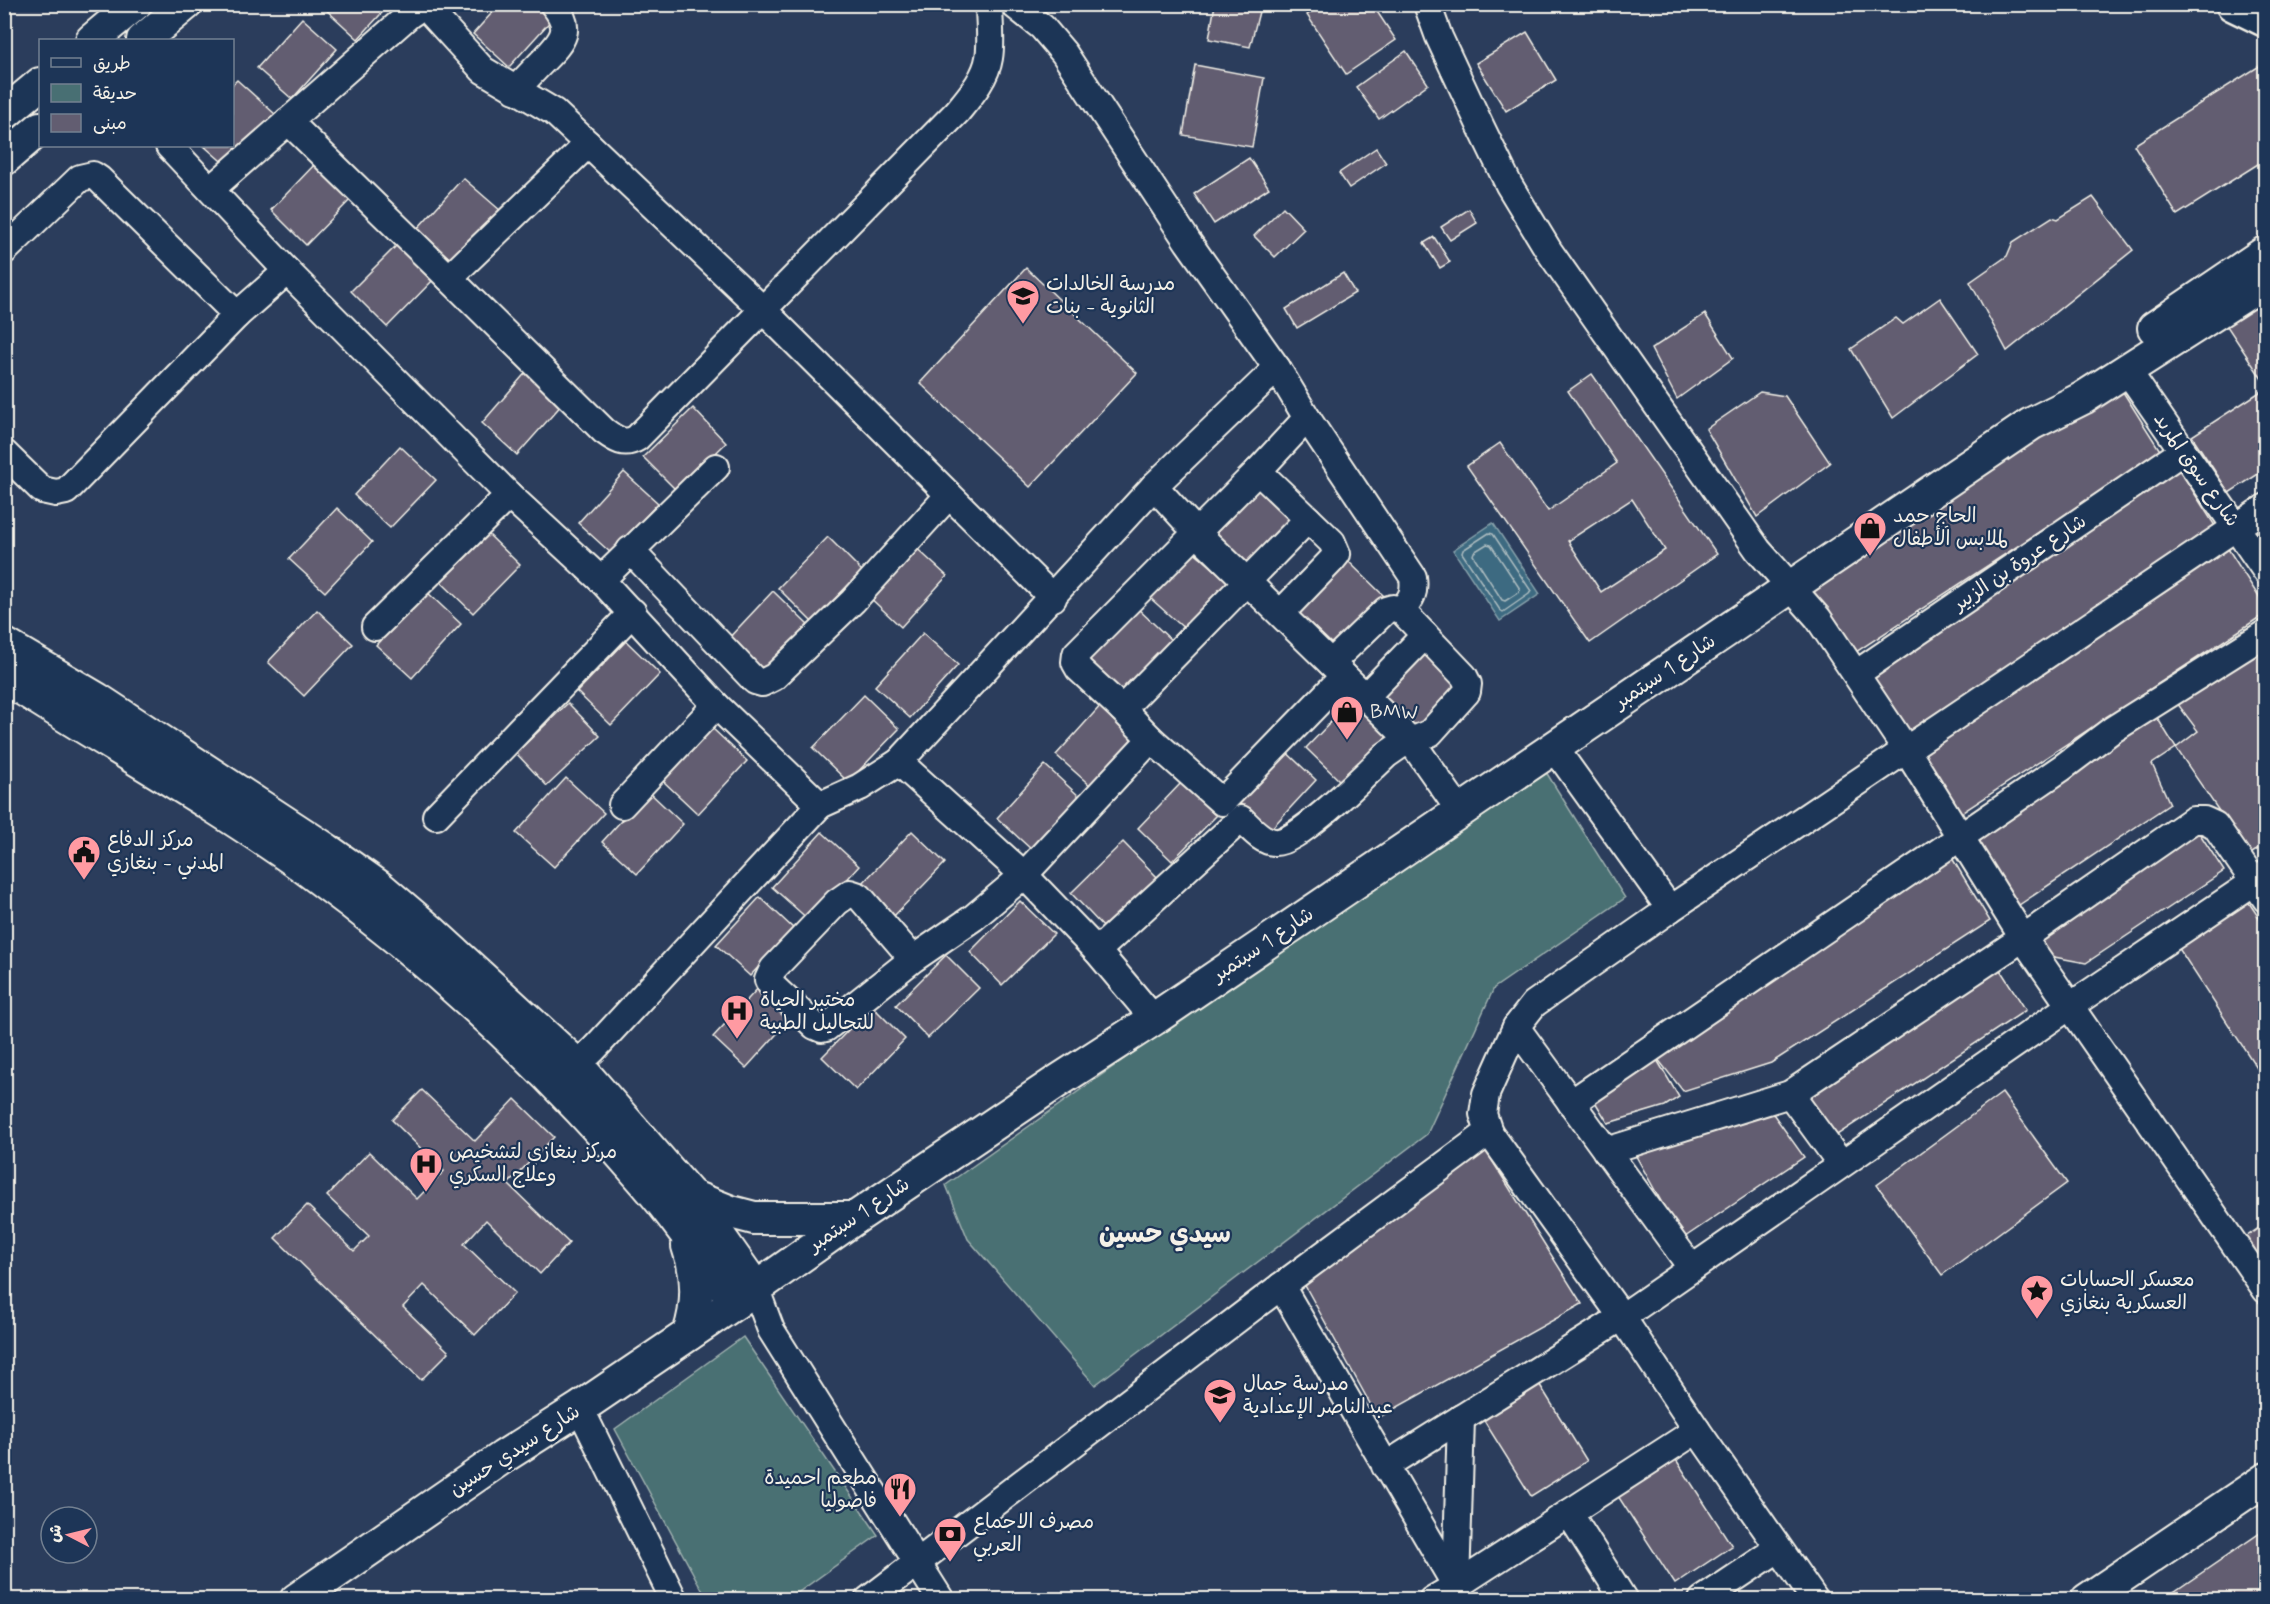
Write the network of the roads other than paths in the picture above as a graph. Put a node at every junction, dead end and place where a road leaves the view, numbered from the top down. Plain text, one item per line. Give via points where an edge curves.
1 (135, 4) edge
2 (186, 4) edge
3 (553, 4) edge
4 (989, 4) edge
5 (1013, 4) edge
6 (1427, 4) edge
7 (2233, 4) edge
8 (424, 5) edge
9 (2265, 20) edge
10 (93, 39) edge
11 (144, 39) edge
12 (39, 85) edge
13 (515, 90) junction
14 (4, 114) edge
15 (288, 121) junction
16 (39, 129) edge
17 (588, 144) junction
18 (170, 147) edge
19 (4, 159) edge
20 (211, 189) junction
21 (4, 251) edge
22 (2265, 252) edge
23 (287, 271) junction
24 (449, 279) junction
25 (2265, 281) edge
26 (762, 309) junction
27 (237, 315) junction
28 (1277, 368) junction
29 (2127, 370) junction
30 (1307, 418) junction
31 (2031, 424) junction
32 (2183, 452) junction
33 (4, 453) edge
34 (716, 467) dead end
35 (1258, 471) junction
36 (1154, 486) junction
37 (509, 495) junction
38 (949, 495) junction
39 (2265, 507) edge
40 (1308, 519) junction
41 (2236, 528) junction
42 (1197, 532) junction
43 (630, 550) junction
44 (2265, 571) edge
45 (601, 580) junction
46 (1249, 581) junction
47 (1792, 587) junction
48 (1053, 598) junction
49 (1401, 610) junction
50 (633, 612) junction
51 (1281, 613) junction
52 (375, 627) dead end
53 (2265, 633) edge
54 (1425, 635) junction
55 (4, 644) edge
56 (1338, 670) junction
57 (1856, 674) junction
58 (4, 677) edge
59 (1365, 697) junction
60 (716, 705) junction
61 (1122, 709) junction
62 (1151, 739) junction
63 (1411, 741) junction
64 (1554, 747) junction
65 (1907, 751) junction
66 (899, 762) junction
67 (1222, 802) junction
68 (622, 805) dead end
69 (820, 805) junction
70 (1460, 811) junction
71 (436, 816) dead end
72 (1241, 819) junction
73 (1961, 837) junction
74 (1024, 875) junction
75 (2262, 885) edge
76 (1670, 909) junction
77 (2023, 938) junction
78 (1097, 951) junction
79 (913, 959) junction
80 (2070, 1006) junction
81 (1154, 1019) junction
82 (1516, 1027) junction
83 (577, 1065) junction
84 (1790, 1094) junction
85 (1571, 1103) junction
86 (1489, 1132) junction
87 (1606, 1151) junction
88 (1841, 1164) junction
89 (690, 1196) junction
90 (855, 1218) junction
91 (683, 1231) junction
92 (1692, 1267) junction
93 (1281, 1286) junction
94 (2265, 1290) edge
95 (745, 1295) junction
96 (1622, 1317) junction
97 (689, 1334) junction
98 (580, 1408) junction
99 (1461, 1418) junction
100 (1697, 1430) junction
101 (1386, 1466) junction
102 (2265, 1479) edge
103 (1569, 1513) junction
104 (1778, 1549) junction
105 (919, 1563) junction
106 (1456, 1593) edge
107 (296, 1599) edge
108 (674, 1599) edge
109 (868, 1599) edge
110 (941, 1599) edge
111 (1432, 1599) edge
112 (1624, 1599) edge
113 (1702, 1599) edge
114 (1815, 1599) edge
115 (2086, 1599) edge

1 - 10 main road
2 - 11 main road
3 - 13 street via 564,22 562,41
4 - 26 street via 989,59 974,92
5 - 28 street via 1042,27 1064,53 1188,242
6 - 47 street via 1509,185 1549,251 1758,550
7 - 9 highway
8 - 13 street via 483,70
8 - 15 street
12 - 14 main road
13 - 17 street via 554,112
15 - 20 street
15 - 24 street
16 - 19 main road
17 - 24 street
17 - 26 street
18 - 20 street
20 - 23 street
21 - 27 street via 80,178 93,176
22 - 31 main road via 2075,383
23 - 27 street
23 - 37 street
24 - 26 street via 604,431 629,443
25 - 29 main road
26 - 38 street
27 - 33 street via 66,491 42,490
28 - 30 street
28 - 36 street
29 - 31 main road
29 - 32 street, شارع سوق المربد
30 - 35 street
30 - 49 street via 1413,577 1415,590
31 - 47 main road, شارع 1 سبتمبر
32 - 41 street, شارع سوق المربد
32 - 57 street, شارع عروة بن الزبير
34 - 43 street
35 - 40 street
35 - 42 street
36 - 42 street
36 - 48 street
37 - 45 street
37 - 52 street
38 - 43 street via 853,601 762,684
38 - 48 street
39 - 41 street
40 - 46 street
40 - 51 street via 1332,542 1337,554
41 - 44 street, شارع سوق المربد
41 - 65 street
42 - 46 street
42 - 61 street via 1076,654 1079,669
43 - 45 street
45 - 50 street
46 - 51 street
46 - 61 street
47 - 57 street
47 - 64 main road, شارع 1 سبتمبر
48 - 66 street
49 - 54 street
49 - 56 street via 1386,610
50 - 60 street
50 - 71 street
51 - 56 street
53 - 73 street via 2112,730
54 - 59 street
54 - 63 street via 1464,676 1467,692 1430,733
55 - 83 main road via 107,705 378,886
56 - 59 street
56 - 67 street
57 - 65 street
58 - 91 main road via 216,809 303,867 390,933 488,1018 580,1109
59 - 63 street
60 - 68 street
60 - 69 street
61 - 62 street
62 - 67 street
62 - 74 street
63 - 70 street
63 - 72 street via 1386,755 1291,838 1277,843 1265,840
64 - 70 main road, شارع 1 سبتمبر
64 - 76 street
65 - 73 street
65 - 76 street
66 - 69 street via 860,787
66 - 74 street
67 - 72 street
69 - 83 street
70 - 81 main road, شارع 1 سبتمبر
72 - 78 street
73 - 77 street
73 - 85 street
74 - 78 street
74 - 79 street via 974,918
75 - 77 street via 2215,825 2193,820
75 - 80 street
76 - 82 street via 1534,1004
77 - 80 street
77 - 84 street
78 - 81 street
79 - 79 street via 859,896 850,893 773,969 768,980 814,1026 822,1029
80 - 88 street
80 - 94 street
81 - 90 main road, شارع 1 سبتمبر
82 - 85 street
82 - 86 street via 1486,1094 1483,1114
83 - 89 main road
84 - 87 street
84 - 88 street
85 - 87 street
86 - 93 street
86 - 96 street
87 - 92 street
88 - 92 street
89 - 90 main road via 754,1218
89 - 95 main road
90 - 95 main road, شارع 1 سبتمبر
91 - 95 main road
91 - 97 main road via 693,1260 698,1298
92 - 96 street
93 - 101 street
93 - 105 street
95 - 97 main road, شارع سيدي حسين
95 - 105 street
96 - 99 street
96 - 100 street
97 - 98 main road, شارع سيدي حسين
98 - 107 main road, شارع سيدي حسين
98 - 108 street
99 - 101 street
99 - 106 street
100 - 103 street
100 - 104 street
101 - 106 street
102 - 115 main road
103 - 106 street
103 - 112 street
104 - 113 street
104 - 114 street
105 - 109 street
105 - 110 street
106 - 111 street

